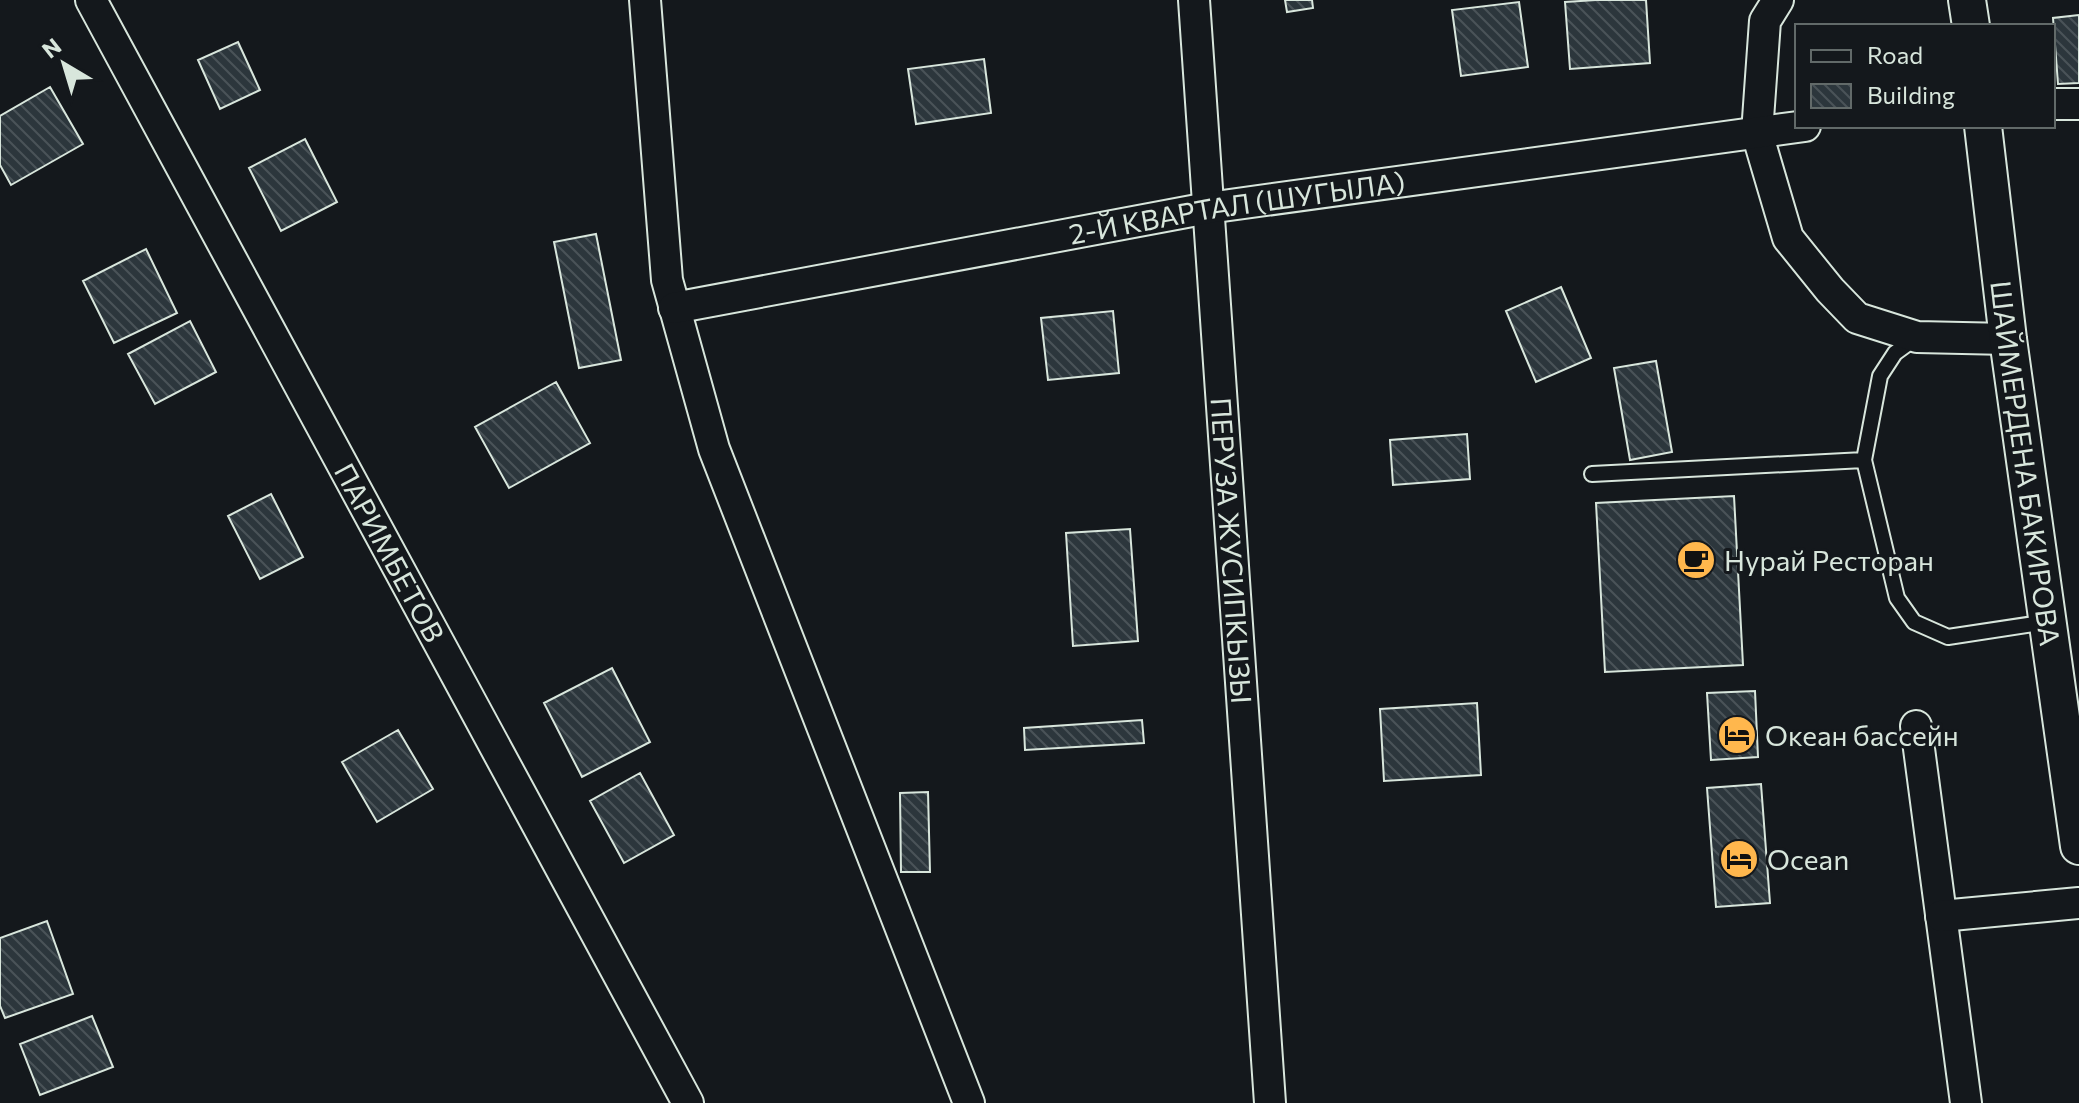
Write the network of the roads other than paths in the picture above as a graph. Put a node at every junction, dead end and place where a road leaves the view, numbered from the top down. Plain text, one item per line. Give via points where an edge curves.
1 (91, 0) edge
2 (645, 0) edge
3 (1194, 0) edge
4 (1778, 0) edge
5 (1967, 0) edge
6 (1971, 24) edge
7 (2055, 104) edge
8 (2079, 104) edge
9 (1795, 127) edge
10 (1983, 128) edge
11 (1757, 133) junction
12 (1208, 208) junction
13 (674, 308) junction
14 (1917, 337) junction
15 (2008, 339) junction
16 (1864, 460) junction
17 (1592, 474) dead end
18 (2049, 622) junction
19 (1916, 726) dead end
20 (2079, 846) edge
21 (2079, 903) edge
22 (1941, 916) junction
23 (688, 1103) edge
24 (969, 1103) edge
25 (1270, 1103) edge
26 (1966, 1103) edge

1 - 23 street, ПАРИМБЕТОВ
2 - 13 street via 667,280
3 - 12 street, ПЕРУЗА ЖУСИПКЫЗЫ
4 - 11 street via 1765,21
5 - 6 street
7 - 8 street
9 - 11 street, 2-Й КВАРТАЛ (ШУГЫЛА)
10 - 15 street, ШАЙМЕРДЕНА БАКИРОВА
11 - 12 street, 2-Й КВАРТАЛ (ШУГЫЛА)
11 - 14 street via 1788,238 1857,318
12 - 13 street, 2-Й КВАРТАЛ (ШУГЫЛА)
12 - 25 street, ПЕРУЗА ЖУСИПКЫЗЫ
13 - 24 street via 714,449
14 - 15 street
14 - 16 lane via 1895,353 1880,376
15 - 18 street, ШАЙМЕРДЕНА БАКИРОВА
16 - 17 lane
16 - 18 lane via 1897,598 1914,622 1948,637
18 - 20 street, ШАЙМЕРДЕНА БАКИРОВА
19 - 22 street
21 - 22 street
22 - 26 street

